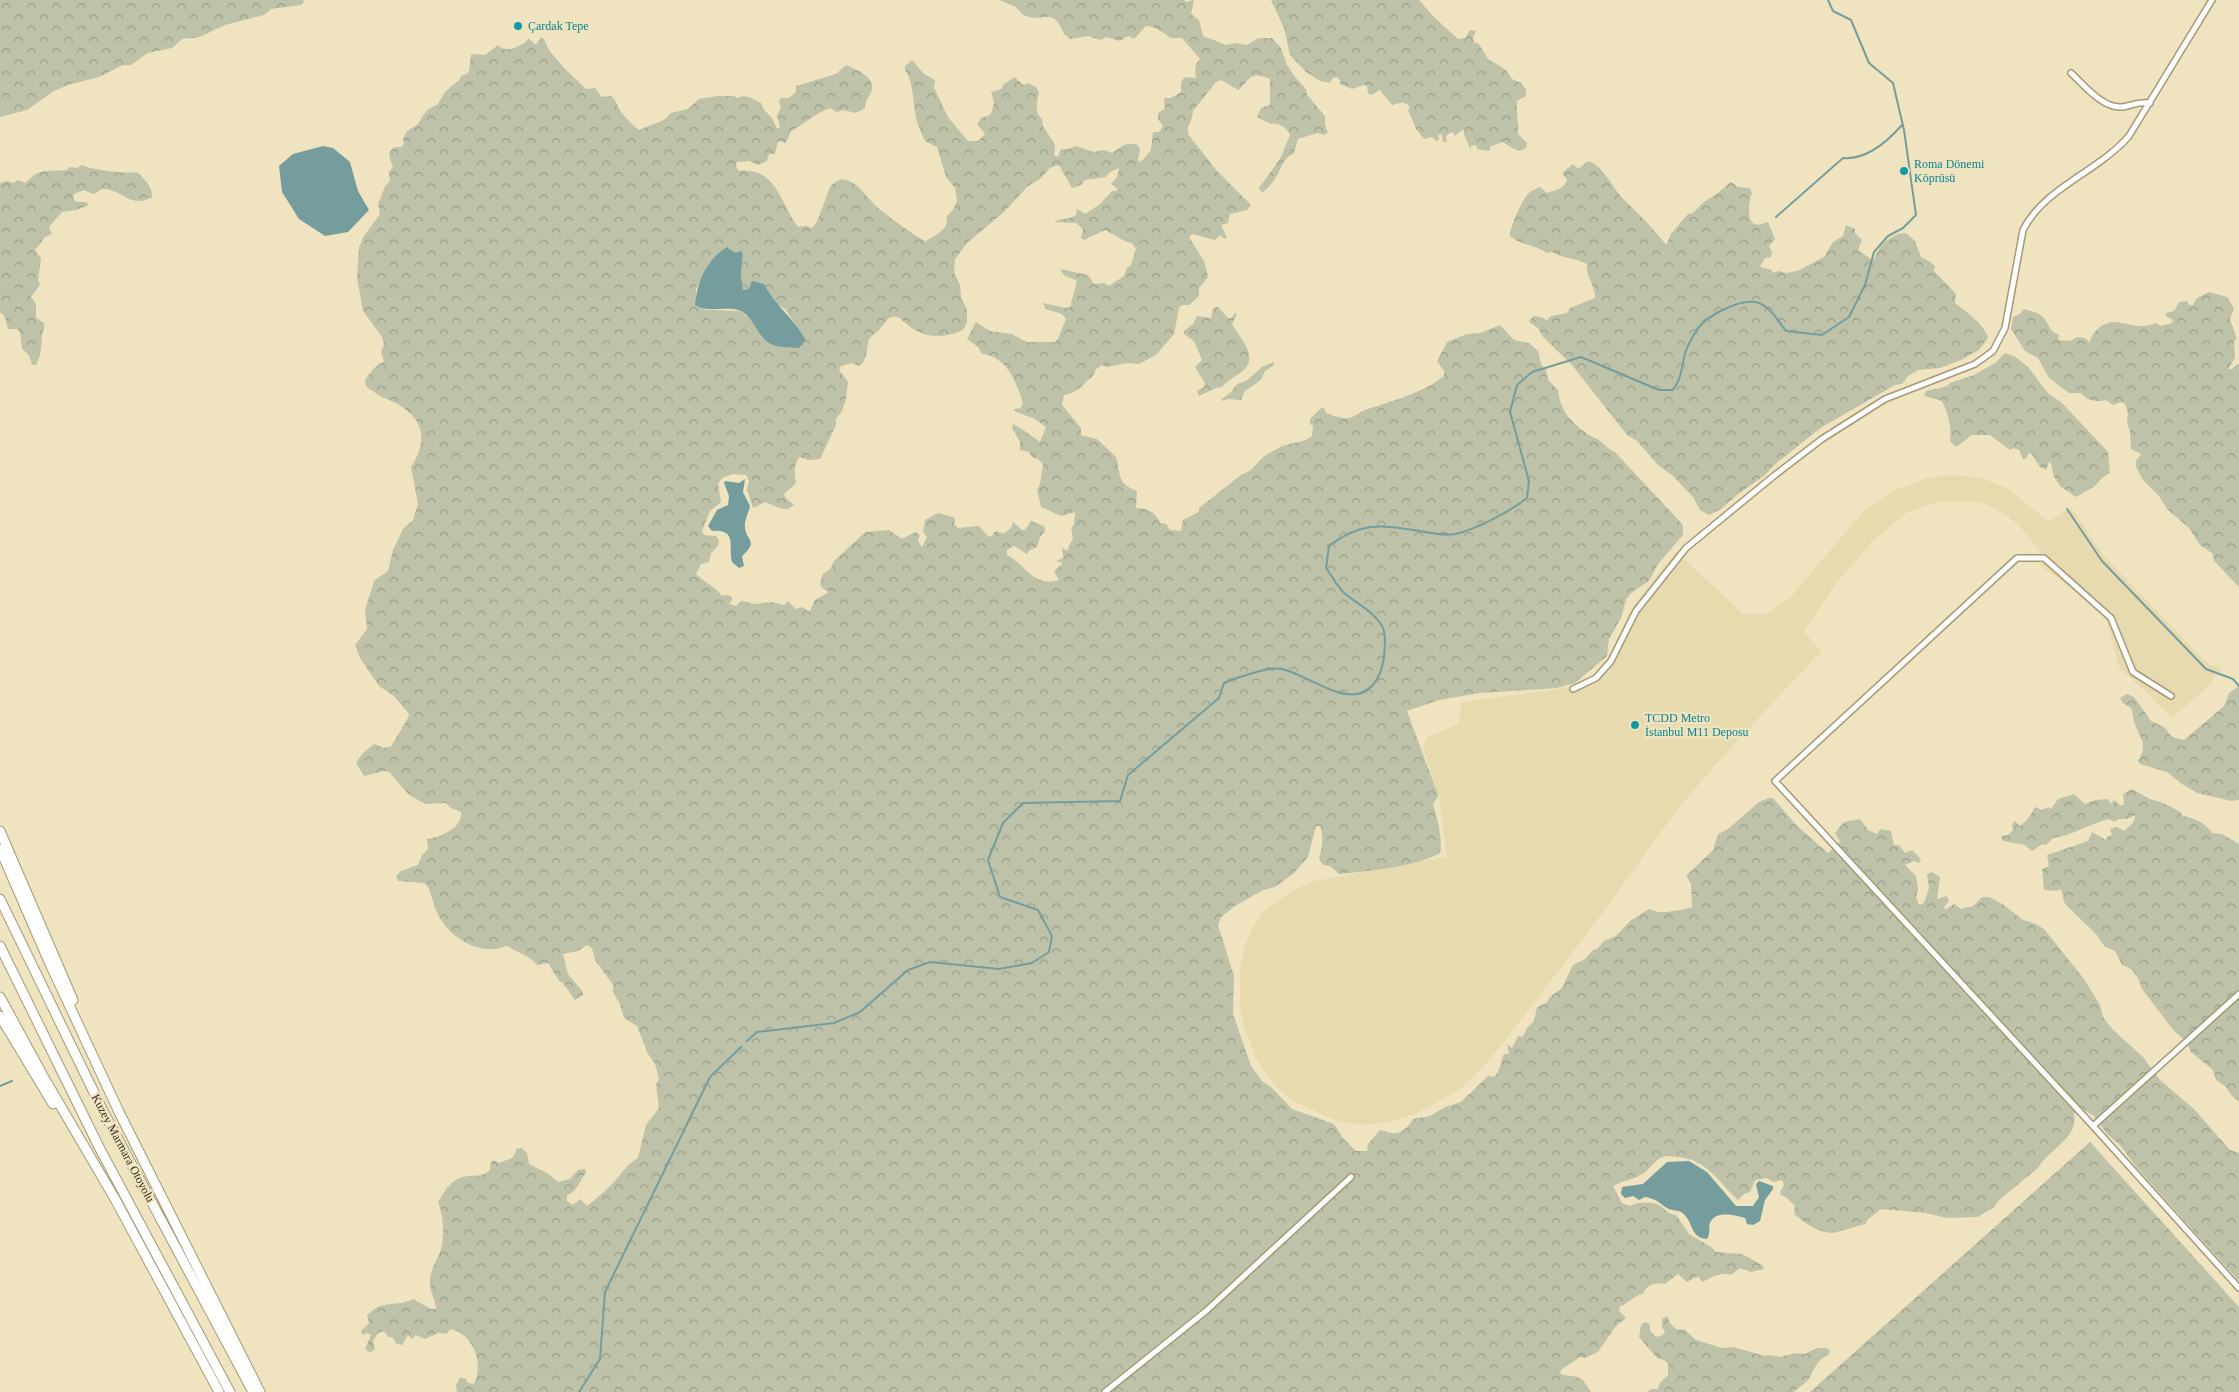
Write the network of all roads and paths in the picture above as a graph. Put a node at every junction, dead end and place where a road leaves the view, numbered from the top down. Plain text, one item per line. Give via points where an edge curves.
1 (2212, 0) edge
2 (2070, 73) dead end
3 (2150, 103) junction
4 (1573, 689) dead end
5 (2171, 696) dead end
6 (0, 831) edge
7 (0, 849) edge
8 (0, 899) edge
9 (0, 946) edge
10 (2239, 994) edge
11 (0, 997) edge
12 (0, 1016) edge
13 (86, 1043) junction
14 (2093, 1126) junction
15 (1351, 1177) dead end
16 (116, 1199) junction
17 (2239, 1288) edge
18 (219, 1392) edge
19 (230, 1392) edge
20 (253, 1392) edge
21 (260, 1392) edge
22 (1105, 1392) edge

1 - 3 street
2 - 3 street via 2107,105 2122,107
3 - 4 street via 2118,149 2048,198 2026,223 2005,328 1993,351 1975,364 1885,399 1822,439 1775,475 1686,548 1636,611 1611,661 1596,678
5 - 14 street via 2132,672 2111,618 2072,582 2044,558 2017,558 1774,781
6 - 13 highway via 73,999
7 - 13 highway
8 - 20 highway, Kuzey Marmara Otoyolu via 102,1109
9 - 19 highway, Kuzey Marmara Otoyolu via 100,1147
10 - 14 street
11 - 16 highway
12 - 16 highway via 74,1138
13 - 21 highway via 143,1163
14 - 17 street
15 - 22 street via 1206,1311
16 - 18 highway

